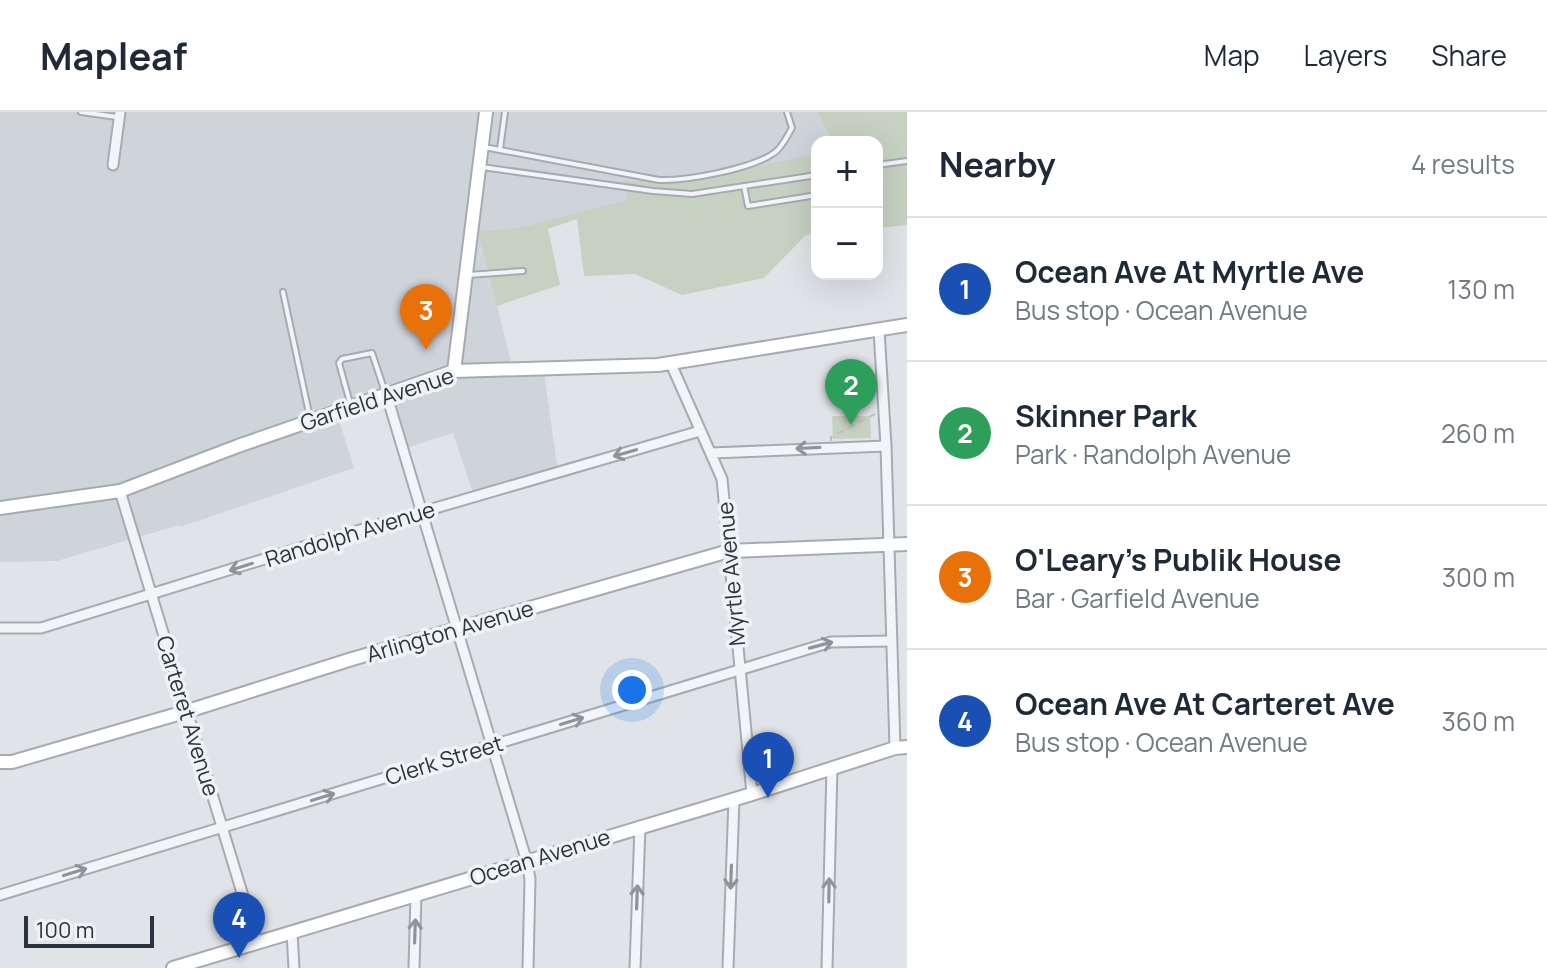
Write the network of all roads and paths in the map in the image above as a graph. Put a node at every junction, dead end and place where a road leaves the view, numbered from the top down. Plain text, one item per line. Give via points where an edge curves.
1 (81, 112) edge
2 (486, 112) edge
3 (505, 112) edge
4 (787, 112) edge
5 (120, 115) edge
6 (482, 147) junction
7 (500, 149) junction
8 (907, 161) edge
9 (883, 164) edge
10 (113, 165) dead end
11 (479, 167) junction
12 (811, 176) edge
13 (744, 186) junction
14 (811, 196) edge
15 (523, 271) dead end
16 (466, 275) junction
17 (283, 292) dead end
18 (907, 325) edge
19 (879, 330) junction
20 (671, 364) junction
21 (454, 371) junction
22 (386, 393) junction
23 (351, 406) junction
24 (875, 414) dead end
25 (311, 420) junction
26 (700, 431) junction
27 (831, 442) dead end
28 (886, 446) junction
29 (711, 453) junction
30 (120, 491) junction
31 (0, 508) edge
32 (421, 512) junction
33 (907, 544) edge
34 (889, 545) junction
35 (729, 551) junction
36 (150, 596) junction
37 (0, 628) edge
38 (457, 628) junction
39 (891, 641) junction
40 (740, 670) junction
41 (188, 711) junction
42 (492, 746) junction
43 (901, 747) edge
44 (0, 762) edge
45 (832, 767) junction
46 (752, 794) junction
47 (734, 799) junction
48 (640, 826) junction
49 (223, 827) junction
50 (527, 862) junction
51 (416, 894) junction
52 (0, 895) edge
53 (292, 932) junction
54 (257, 942) junction
55 (173, 968) edge
56 (294, 968) edge
57 (414, 968) edge
58 (528, 968) edge
59 (635, 968) edge
60 (728, 968) edge
61 (827, 968) edge

1 - 5 lane
2 - 6 street
3 - 7 lane
4 - 7 lane via 792,128 778,151 763,160 679,181
5 - 10 street
6 - 7 lane
6 - 11 street
8 - 9 lane
11 - 13 lane via 692,194
11 - 16 street
12 - 13 lane
13 - 14 lane via 748,206
15 - 16 lane
16 - 21 street
17 - 25 lane
18 - 19 street, Garfield Avenue
19 - 20 street, Garfield Avenue
19 - 28 street
20 - 21 street, Garfield Avenue
20 - 26 street, Myrtle Avenue
21 - 22 street, Garfield Avenue
22 - 23 street, Garfield Avenue
22 - 23 lane via 372,353 342,359 340,371
22 - 32 street
23 - 25 street, Garfield Avenue
24 - 27 path via 831,437
25 - 30 street, Garfield Avenue
26 - 29 street, Myrtle Avenue
26 -> 32 street, Randolph Avenue
28 -> 29 street
28 - 34 street
29 - 35 street, Myrtle Avenue via 722,479
30 - 31 street, Garfield Avenue
30 - 36 street, Carteret Avenue
32 -> 36 street, Randolph Avenue
32 - 38 street
33 - 34 street, Arlington Avenue
34 - 35 street, Arlington Avenue
34 - 39 street
35 - 38 street, Arlington Avenue
35 - 40 street, Myrtle Avenue
36 - 37 street, Randolph Avenue via 41,628
36 - 41 street, Carteret Avenue
38 - 41 street, Arlington Avenue
38 - 42 street
40 -> 39 street, Clerk Street via 831,642
39 - 43 street
42 -> 40 street, Clerk Street
40 - 46 street, Myrtle Avenue
41 - 44 street, Arlington Avenue
41 - 49 street, Carteret Avenue
49 -> 42 street, Clerk Street
42 - 50 street
43 - 45 street, Ocean Avenue
45 - 46 street, Ocean Avenue
61 -> 45 street
46 - 47 street, Ocean Avenue
47 - 48 street, Ocean Avenue
47 -> 60 street
48 - 50 street, Ocean Avenue
59 -> 48 street
52 -> 49 street, Clerk Street
49 - 54 street, Carteret Avenue
50 - 51 street, Ocean Avenue
50 - 58 street
51 - 53 street, Ocean Avenue
57 -> 51 street
53 - 54 street, Ocean Avenue
53 - 56 street
54 - 55 street, Ocean Avenue

